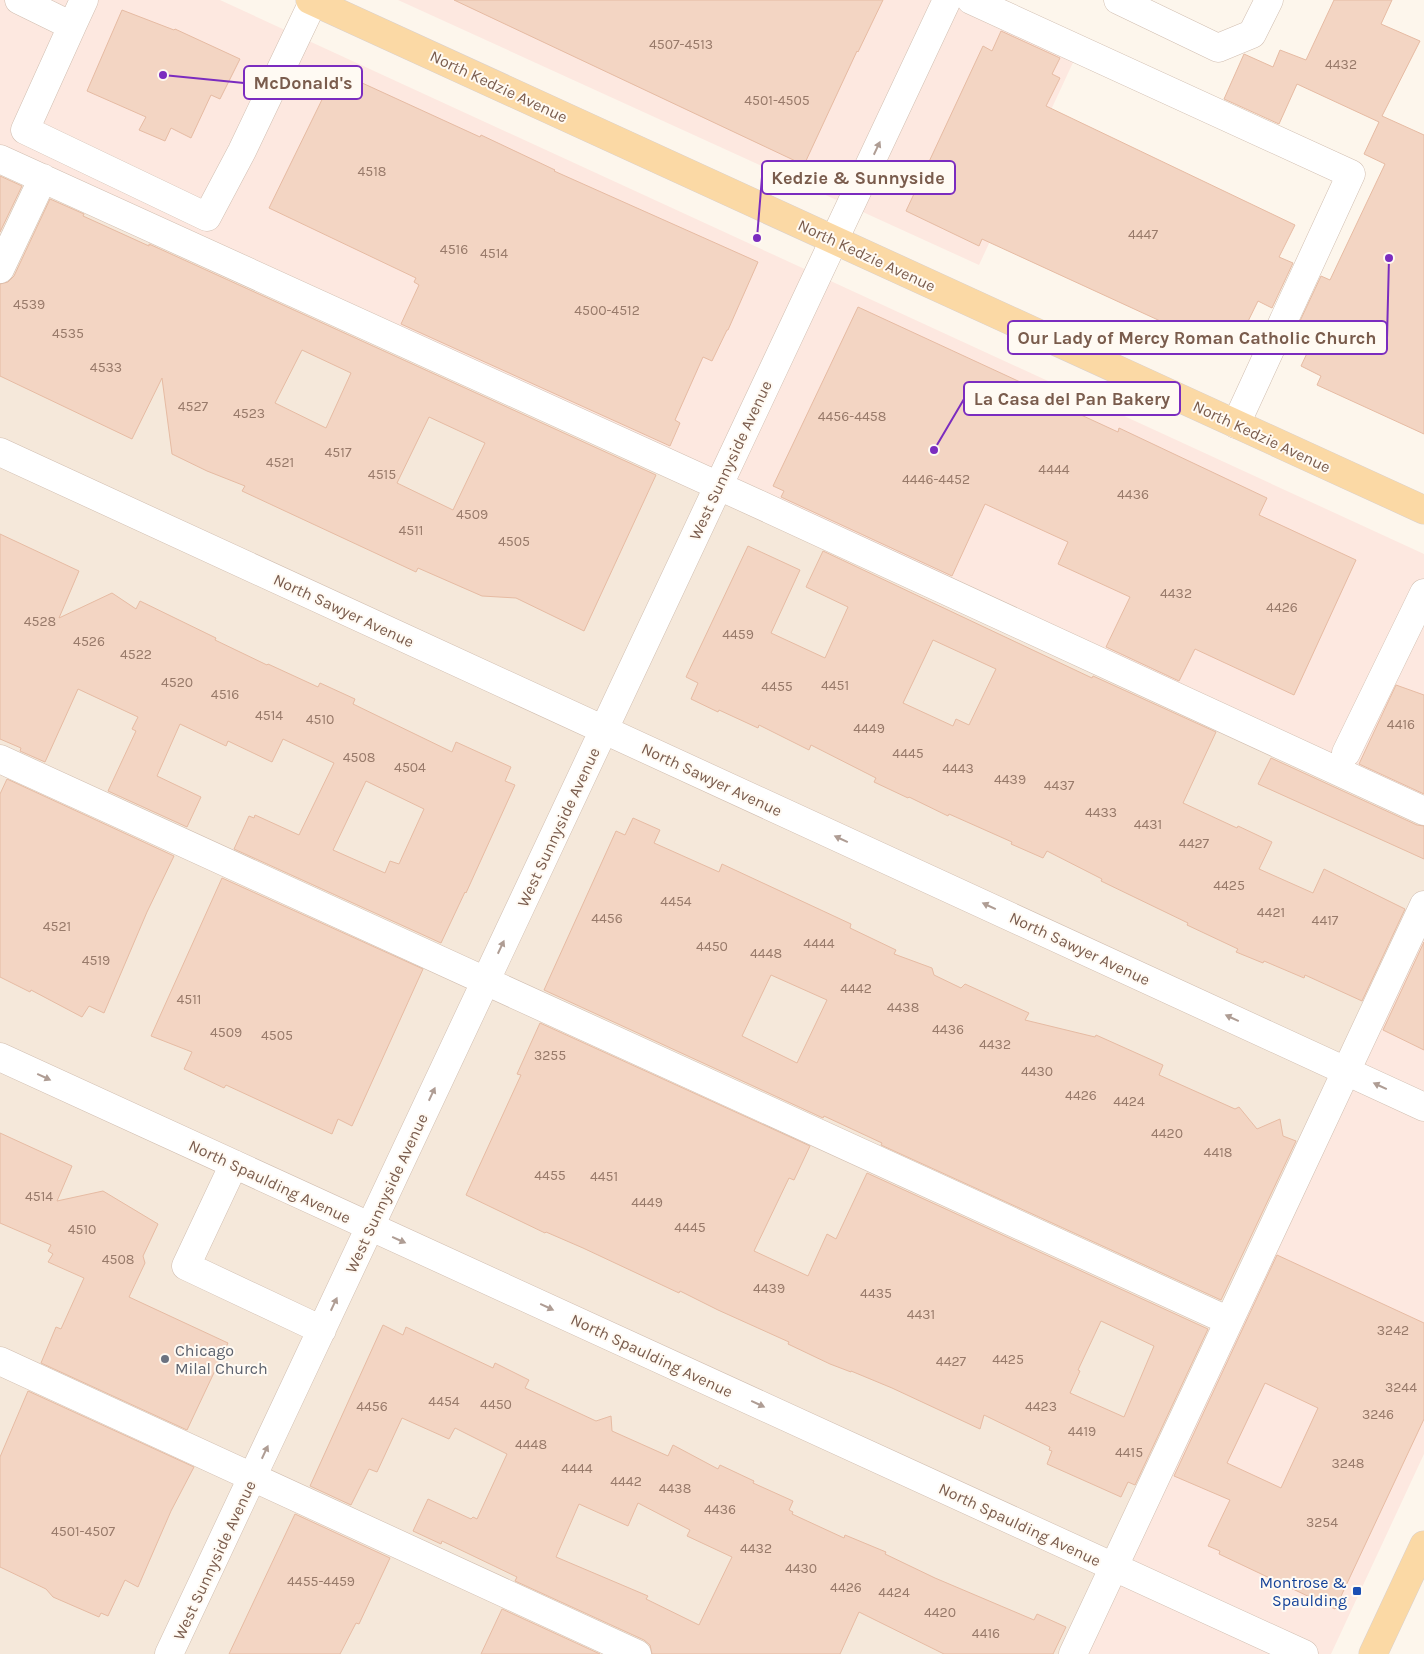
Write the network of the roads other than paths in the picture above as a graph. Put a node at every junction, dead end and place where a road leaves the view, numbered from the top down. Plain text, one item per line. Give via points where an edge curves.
1 (19, 0) edge
2 (84, 0) edge
3 (947, 0) edge
4 (971, 0) edge
5 (1118, 0) edge
6 (1268, 0) edge
7 (311, 1) edge
8 (72, 26) junction
9 (0, 159) edge
10 (43, 178) junction
11 (834, 239) junction
12 (0, 269) edge
13 (1236, 424) junction
14 (0, 452) edge
15 (718, 486) junction
16 (1424, 510) edge
17 (1424, 593) edge
18 (604, 729) junction
19 (1346, 753) dead end
20 (0, 759) edge
21 (1424, 811) edge
22 (1424, 905) edge
23 (485, 981) junction
24 (0, 1057) edge
25 (1346, 1071) junction
26 (1424, 1107) edge
27 (234, 1164) junction
28 (370, 1227) junction
29 (1229, 1322) junction
30 (322, 1330) junction
31 (0, 1361) edge
32 (252, 1478) junction
33 (1424, 1545) edge
34 (1114, 1567) junction
35 (169, 1654) edge
36 (636, 1654) edge
37 (1073, 1654) edge
38 (1304, 1654) edge
39 (1373, 1654) edge

1 - 8 street
2 - 8 street
11 -> 3 street, West Sunnyside Avenue
4 - 13 street via 1351,174
5 - 6 street via 1218,48 1252,34
7 - 8 street via 242,151 207,217 25,130
7 - 11 main road, North Kedzie Avenue
9 - 10 street
10 - 12 street
10 - 15 street
11 - 13 main road, North Kedzie Avenue
11 - 15 street, West Sunnyside Avenue
13 - 16 main road, North Kedzie Avenue
14 - 18 street, North Sawyer Avenue
15 - 18 street, West Sunnyside Avenue
15 - 21 street
17 - 19 street
23 -> 18 street, West Sunnyside Avenue
25 -> 18 street, North Sawyer Avenue
20 - 23 street
22 - 25 street
28 -> 23 street, West Sunnyside Avenue
23 - 29 street
24 -> 27 street, North Spaulding Avenue
26 -> 25 street, North Sawyer Avenue
25 - 29 street
27 - 28 street, North Spaulding Avenue
27 - 30 street via 186,1266
30 -> 28 street, West Sunnyside Avenue
28 -> 34 street, North Spaulding Avenue
29 - 34 street
32 -> 30 street, West Sunnyside Avenue
31 - 32 street
32 - 35 street, West Sunnyside Avenue
32 - 36 street
33 - 39 main road
34 - 37 street
34 - 38 street, North Spaulding Avenue

